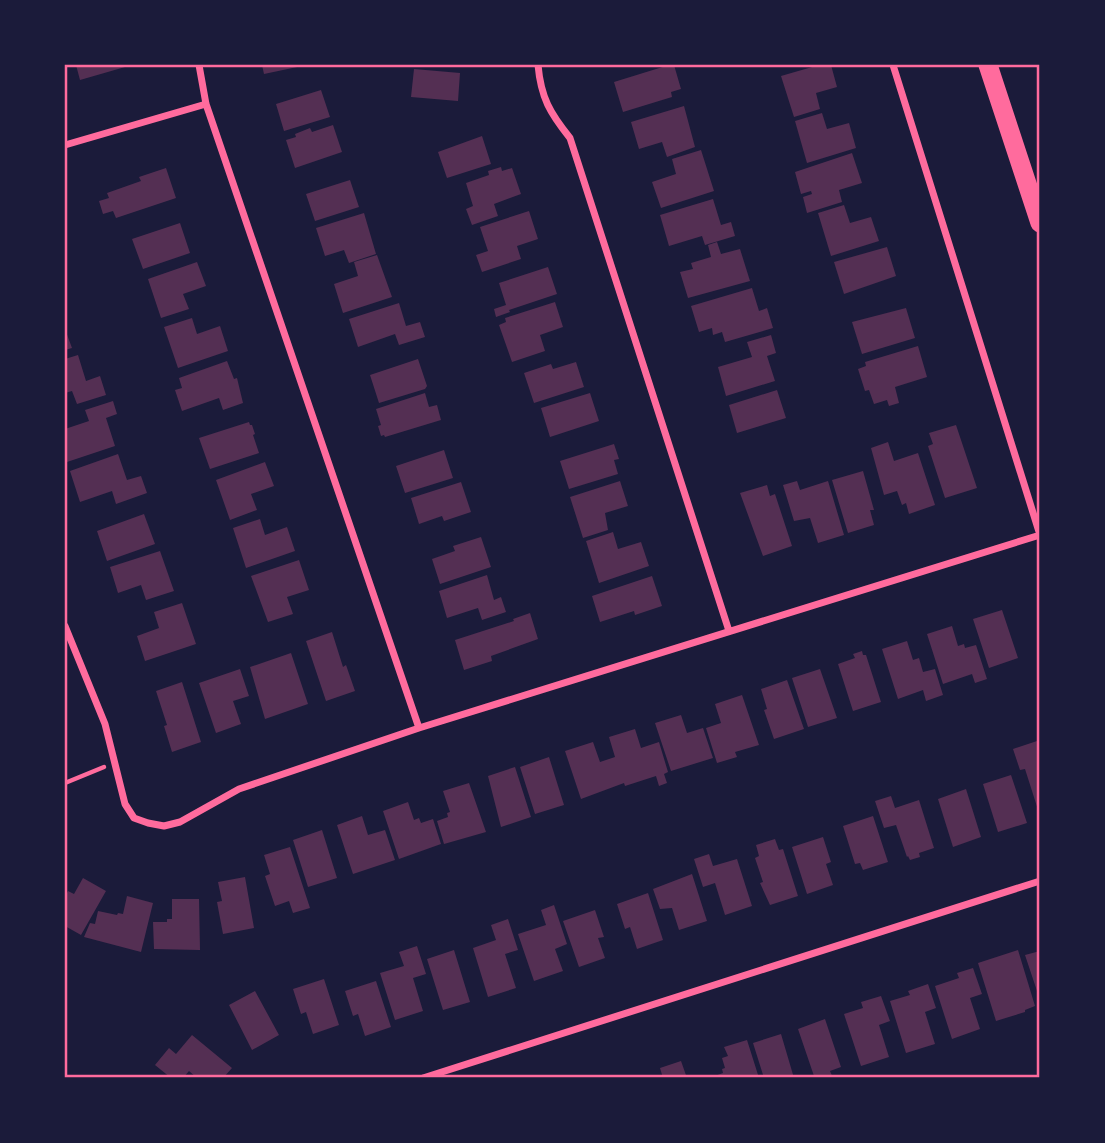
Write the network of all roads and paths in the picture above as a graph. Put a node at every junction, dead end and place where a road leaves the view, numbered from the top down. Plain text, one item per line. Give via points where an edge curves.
1 (199, 65) edge
2 (538, 65) edge
3 (893, 65) edge
4 (988, 65) edge
5 (206, 104) junction
6 (65, 145) edge
7 (1040, 223) edge
8 (1040, 535) edge
9 (65, 626) edge
10 (729, 631) junction
11 (419, 728) junction
12 (114, 762) junction
13 (65, 783) edge
14 (1040, 881) edge
15 (423, 1078) edge

1 - 5 street
2 - 10 street via 550,113 570,138
3 - 8 street
4 - 7 highway
5 - 6 street
5 - 11 street
8 - 10 street
9 - 12 street via 101,714
10 - 11 street
11 - 12 street via 239,789 164,826 134,818 125,804
12 - 13 path
14 - 15 street

